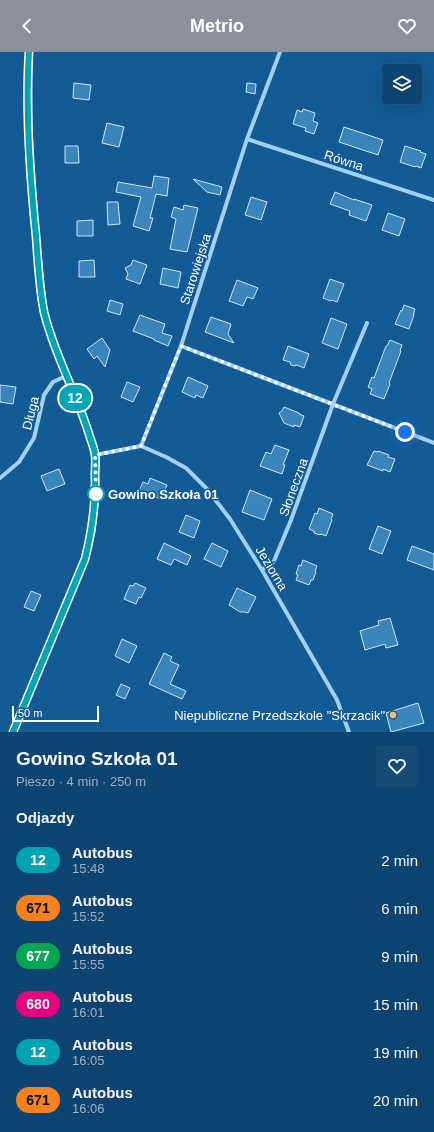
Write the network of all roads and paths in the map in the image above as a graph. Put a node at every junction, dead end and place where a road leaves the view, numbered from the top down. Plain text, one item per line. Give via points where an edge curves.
1 (29, 52) edge
2 (280, 52) edge
3 (248, 139) junction
4 (434, 200) edge
5 (367, 323) dead end
6 (181, 346) junction
7 (66, 376) junction
8 (333, 404) junction
9 (434, 443) edge
10 (141, 446) junction
11 (95, 455) junction
12 (0, 478) edge
13 (262, 570) junction
14 (13, 732) edge
15 (349, 732) edge

1 - 7 street via 29,129 40,284 51,338
2 - 3 street, Starowiejska
3 - 4 street, Równa
3 - 6 street, Starowiejska
5 - 8 street, Słoneczna
6 - 8 street
6 - 10 street, Starowiejska
7 - 11 street via 84,418
7 - 12 street, Długa via 53,382 44,395 34,438 19,462
8 - 9 street
8 - 13 street, Słoneczna via 274,561
10 - 11 street
10 - 13 street, Jeziorna via 186,468 207,489 230,519
11 - 14 street via 96,494 92,532 85,559
13 - 15 street, Jeziorna via 337,700

